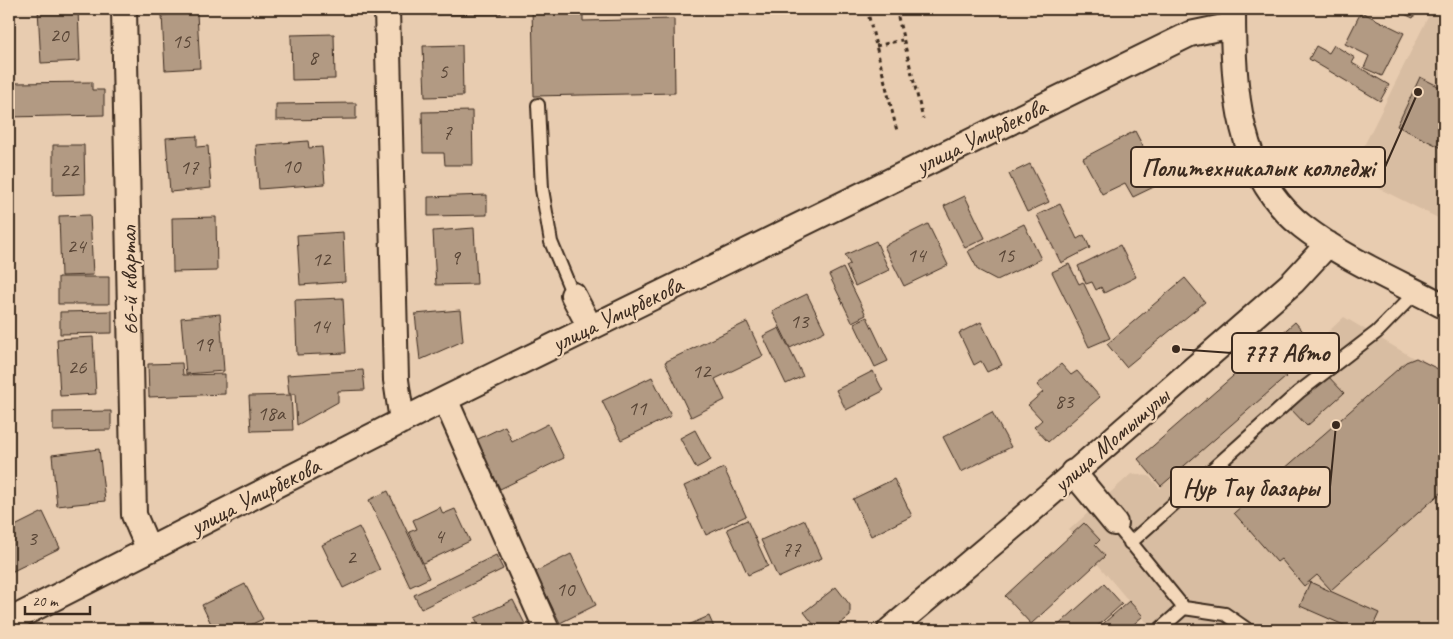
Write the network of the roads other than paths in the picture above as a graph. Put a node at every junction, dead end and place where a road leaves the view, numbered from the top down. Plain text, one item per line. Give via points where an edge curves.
1 (124, 9) edge
2 (387, 9) edge
3 (1233, 17) edge
4 (538, 105) dead end
5 (1328, 244) junction
6 (1417, 292) junction
7 (574, 295) joint
8 (1444, 306) edge
9 (590, 327) junction
10 (445, 399) junction
11 (402, 421) junction
12 (1073, 472) junction
13 (1114, 524) joint
14 (1130, 543) junction
15 (149, 550) junction
16 (1184, 608) junction
17 (9, 621) edge
18 (547, 630) edge
19 (890, 630) edge
20 (1159, 630) edge
21 (1248, 630) edge

1 - 15 street, 66-й квартал via 134,515
2 - 11 street via 396,380
3 - 5 street via 1240,118 1250,153 1278,203 1302,226
3 - 9 street, улица Умирбекова via 1190,34
4 - 7 lane via 542,190 551,242
5 - 6 street
5 - 12 street, улица Момышулы via 1293,282
6 - 8 street
6 - 14 lane via 1377,332 1299,392
7 - 9 street
9 - 10 street, улица Умирбекова
10 - 11 street, улица Умирбекова
10 - 18 street
11 - 15 street, улица Умирбекова
12 - 13 street
12 - 19 street, улица Момышулы
13 - 14 lane
14 - 16 lane
15 - 17 street, улица Умирбекова
16 - 20 lane
16 - 21 lane via 1225,614

